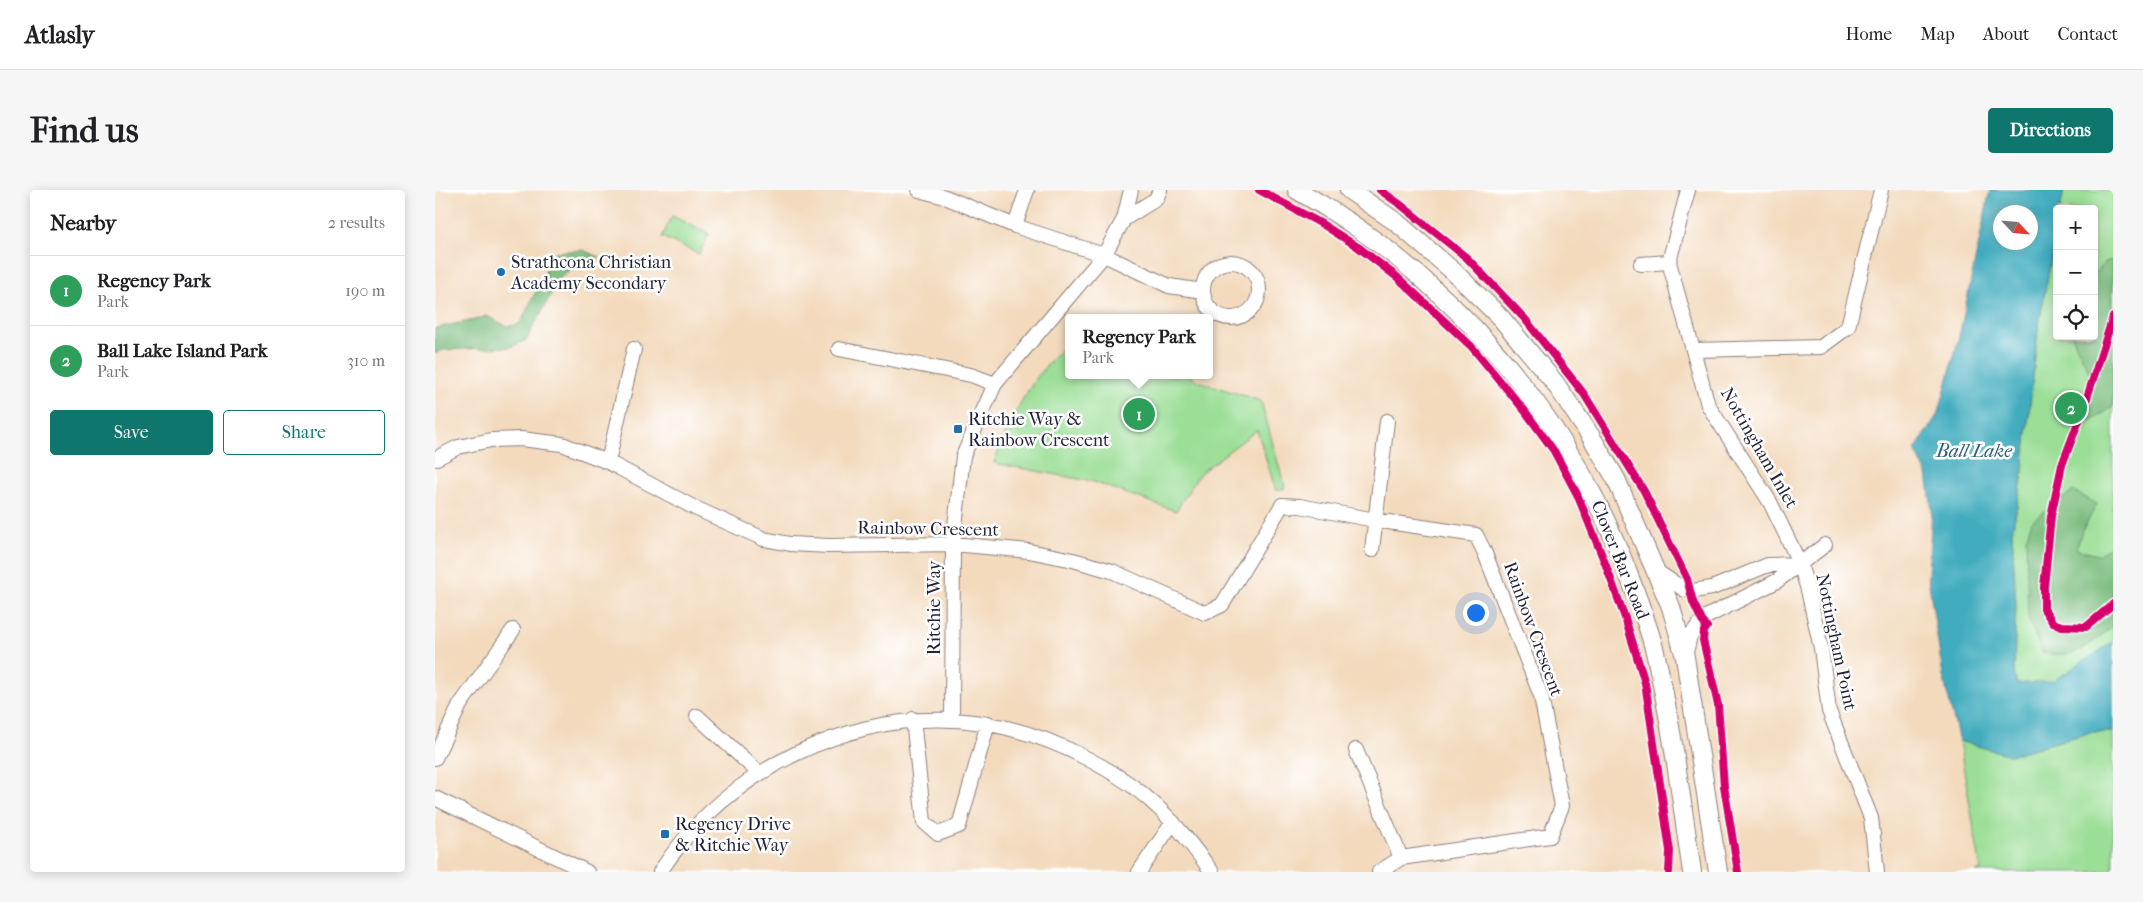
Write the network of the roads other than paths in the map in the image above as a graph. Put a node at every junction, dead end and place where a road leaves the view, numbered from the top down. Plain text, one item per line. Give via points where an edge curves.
1 (919, 190) edge
2 (1027, 190) edge
3 (1131, 190) edge
4 (1160, 190) edge
5 (1297, 190) edge
6 (1349, 190) edge
7 (1688, 190) edge
8 (1881, 190) edge
9 (1124, 218) junction
10 (1015, 226) junction
11 (1104, 254) junction
12 (1669, 262) junction
13 (1641, 264) dead end
14 (1203, 291) junction
15 (634, 349) dead end
16 (839, 349) dead end
17 (1694, 350) junction
18 (995, 384) junction
19 (1387, 421) dead end
20 (435, 459) edge
21 (608, 462) junction
22 (1375, 520) junction
23 (953, 544) junction
24 (1825, 545) dead end
25 (1372, 550) dead end
26 (1800, 564) junction
27 (1656, 571) junction
28 (513, 630) dead end
29 (1685, 657) junction
30 (697, 716) dead end
31 (913, 720) junction
32 (952, 720) junction
33 (988, 723) junction
34 (1356, 750) dead end
35 (435, 758) edge
36 (759, 773) junction
37 (435, 798) edge
38 (1173, 822) junction
39 (1401, 858) junction
40 (587, 872) edge
41 (661, 872) edge
42 (1139, 872) edge
43 (1212, 872) edge
44 (1379, 872) edge
45 (1692, 872) edge
46 (1718, 872) edge
47 (1877, 872) edge

1 - 10 street via 945,197
2 - 10 street
3 - 9 street, Ritchie Way
4 - 9 street, Ritchie Way via 1156,198
5 - 45 main road, Clover Bar Road via 1395,254 1444,297 1522,382 1580,468 1616,539 1654,650 1670,725
6 - 27 main road, Clover Bar Road via 1396,222 1453,271 1501,318 1555,383 1616,479
7 - 12 street
8 - 17 street via 1848,327 1821,347
9 - 11 street, Ritchie Way
10 - 11 street
11 - 14 street via 1169,286
11 - 18 street, Ritchie Way
12 - 13 street
12 - 17 street, Nottingham Inlet
14 - 14 street via 1209,308 1215,314 1233,319 1249,312 1259,297 1257,279 1252,271 1235,262 1216,266 1204,281
15 - 21 street
16 - 18 street via 971,375
17 - 26 street, Nottingham Inlet via 1708,405 1770,502
18 - 23 street, Ritchie Way via 963,456
19 - 22 street
20 - 21 street, Rainbow Crescent via 458,447 491,440 521,439 562,444
21 - 23 street, Rainbow Crescent via 695,508 764,539 829,546
22 - 23 street, Rainbow Crescent via 1282,505 1223,605 1205,613 1112,571 1073,560 1029,551
22 - 25 street
22 - 39 street, Rainbow Crescent via 1476,535 1541,696 1561,806 1550,836
23 - 32 street, Ritchie Way
24 - 26 street
26 - 27 street via 1768,565 1712,588 1693,591 1685,590
26 - 29 street via 1777,581 1704,618 1690,636
26 - 47 street, Nottingham Point via 1821,648 1829,711 1871,818
27 - 29 main road, Clover Bar Road via 1671,607
28 - 35 street via 460,705
29 - 46 main road, Clover Bar Road
30 - 36 street
31 - 32 street
31 - 33 street via 924,822 939,834 959,826
31 - 36 street via 848,732
32 - 33 street
33 - 38 street via 1016,729 1065,747 1105,768 1152,802
34 - 39 street
36 - 41 street via 715,806 678,845
37 - 40 street
38 - 42 street
38 - 43 street
39 - 44 street, Rainbow Crescent

